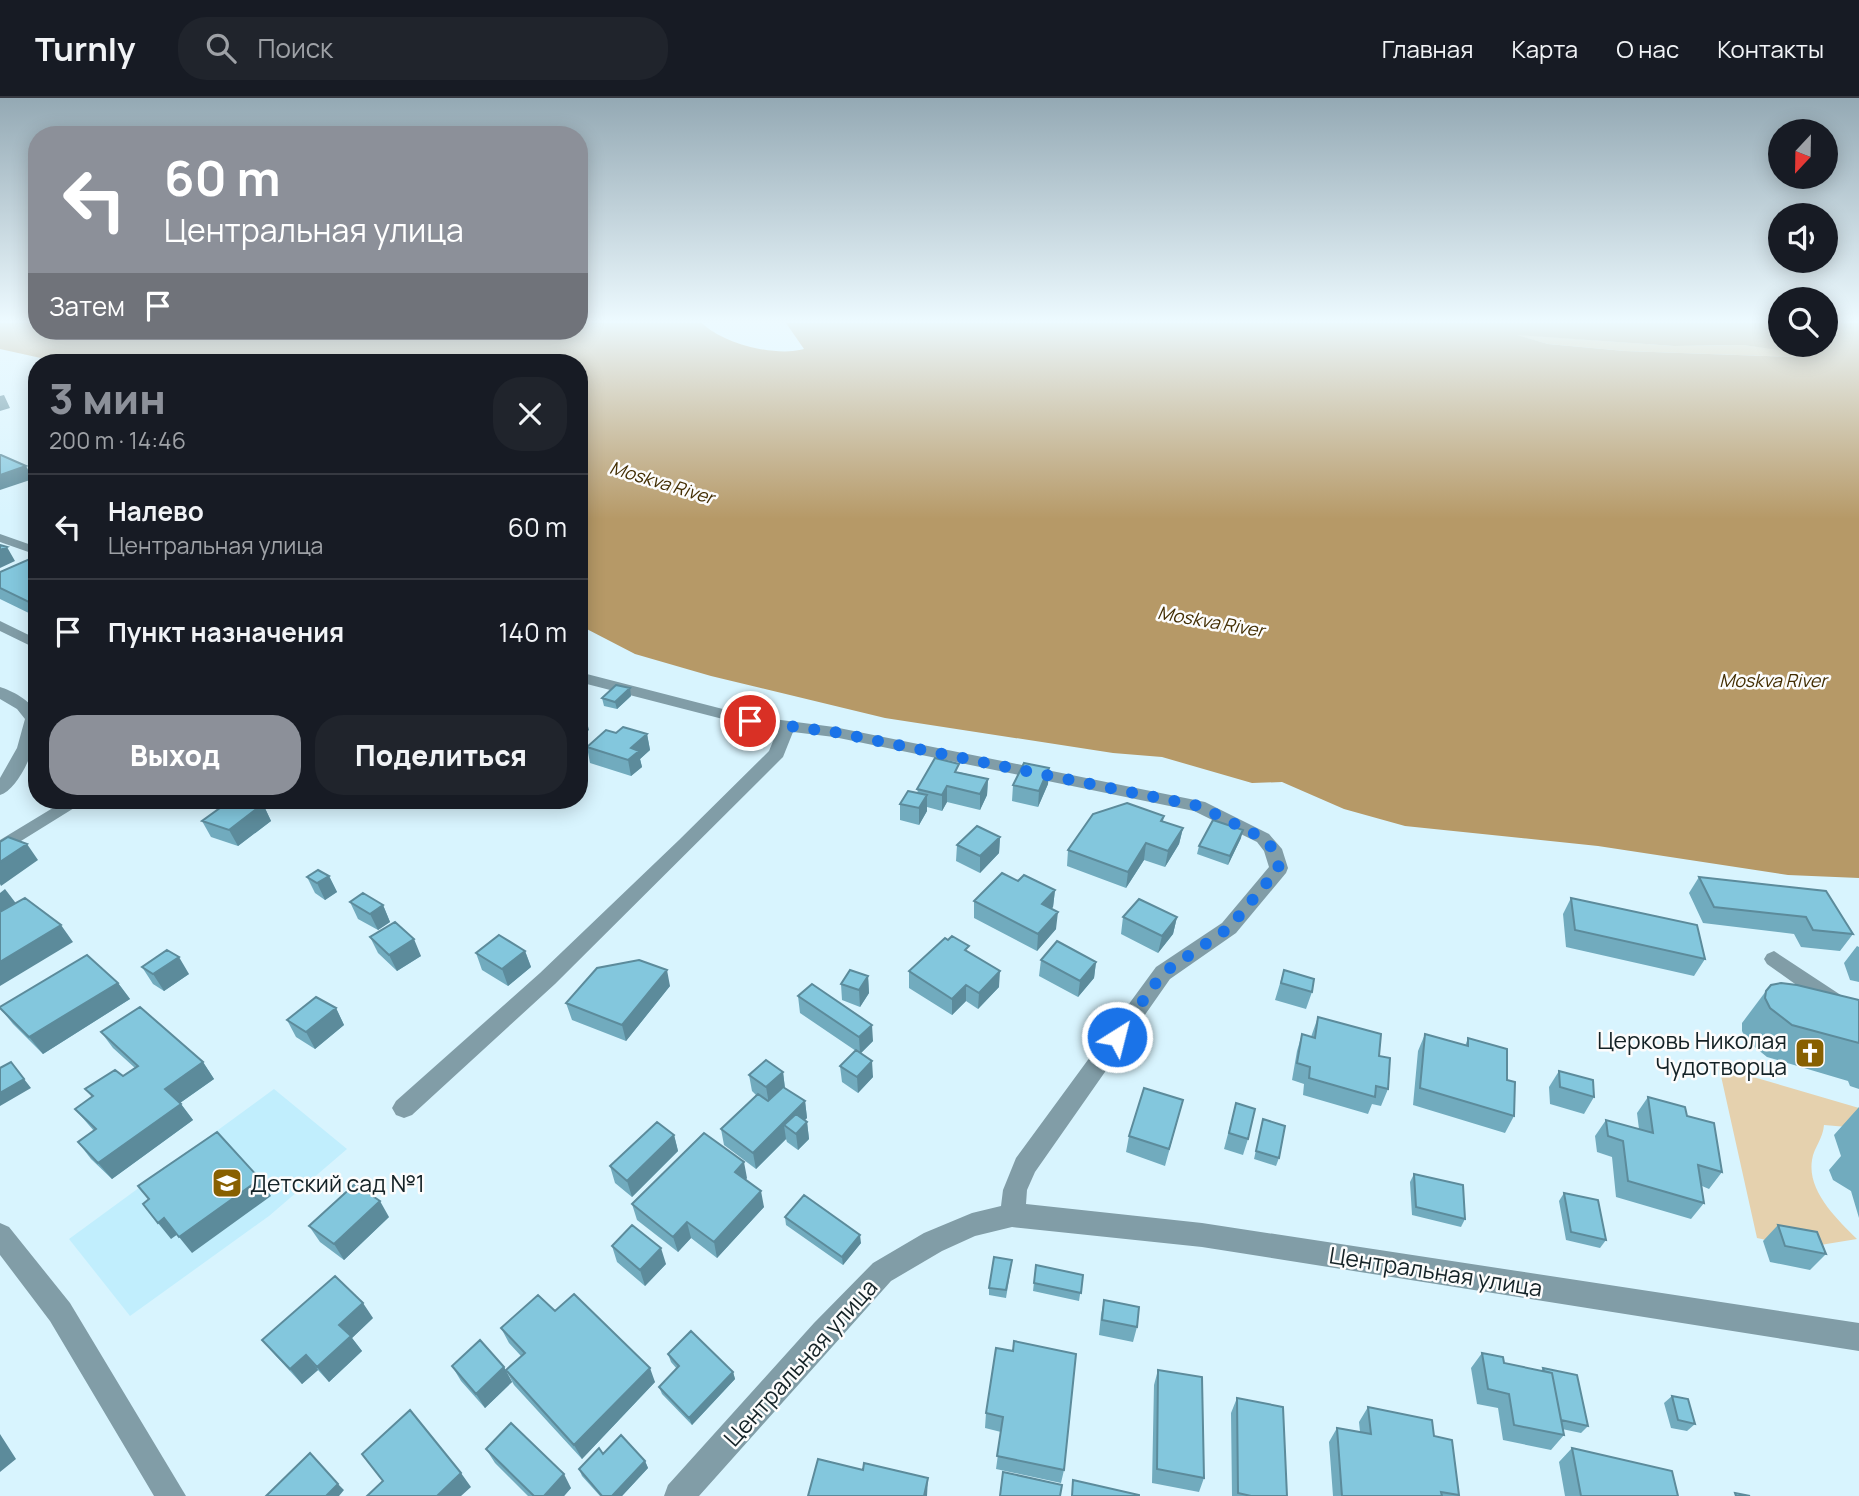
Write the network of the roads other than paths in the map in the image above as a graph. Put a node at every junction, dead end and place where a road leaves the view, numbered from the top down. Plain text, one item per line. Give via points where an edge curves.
1 (0, 538) edge
2 (28, 548) edge
3 (0, 625) edge
4 (28, 640) edge
5 (588, 679) edge
6 (0, 692) edge
7 (28, 702) edge
8 (787, 726) junction
9 (28, 744) edge
10 (0, 789) edge
11 (43, 809) edge
12 (63, 809) edge
13 (0, 834) edge
14 (0, 848) edge
15 (1774, 959) dead end
16 (1859, 1018) edge
17 (404, 1108) dead end
18 (1012, 1215) junction
19 (0, 1235) edge
20 (1859, 1337) edge
21 (171, 1496) edge
22 (679, 1496) edge

1 - 2 street
3 - 4 street
5 - 8 street via 691,708
6 - 7 street
8 - 17 street via 777,753 604,927
8 - 18 street via 1199,806 1263,838 1273,849 1279,868 1229,928 1163,973 1025,1166 1015,1190
9 - 10 street via 16,770
11 - 13 street
12 - 14 street
15 - 16 street
18 - 20 street, Центральная улица via 1202,1235
18 - 22 street, Центральная улица via 933,1242 882,1272
19 - 21 street via 60,1312

